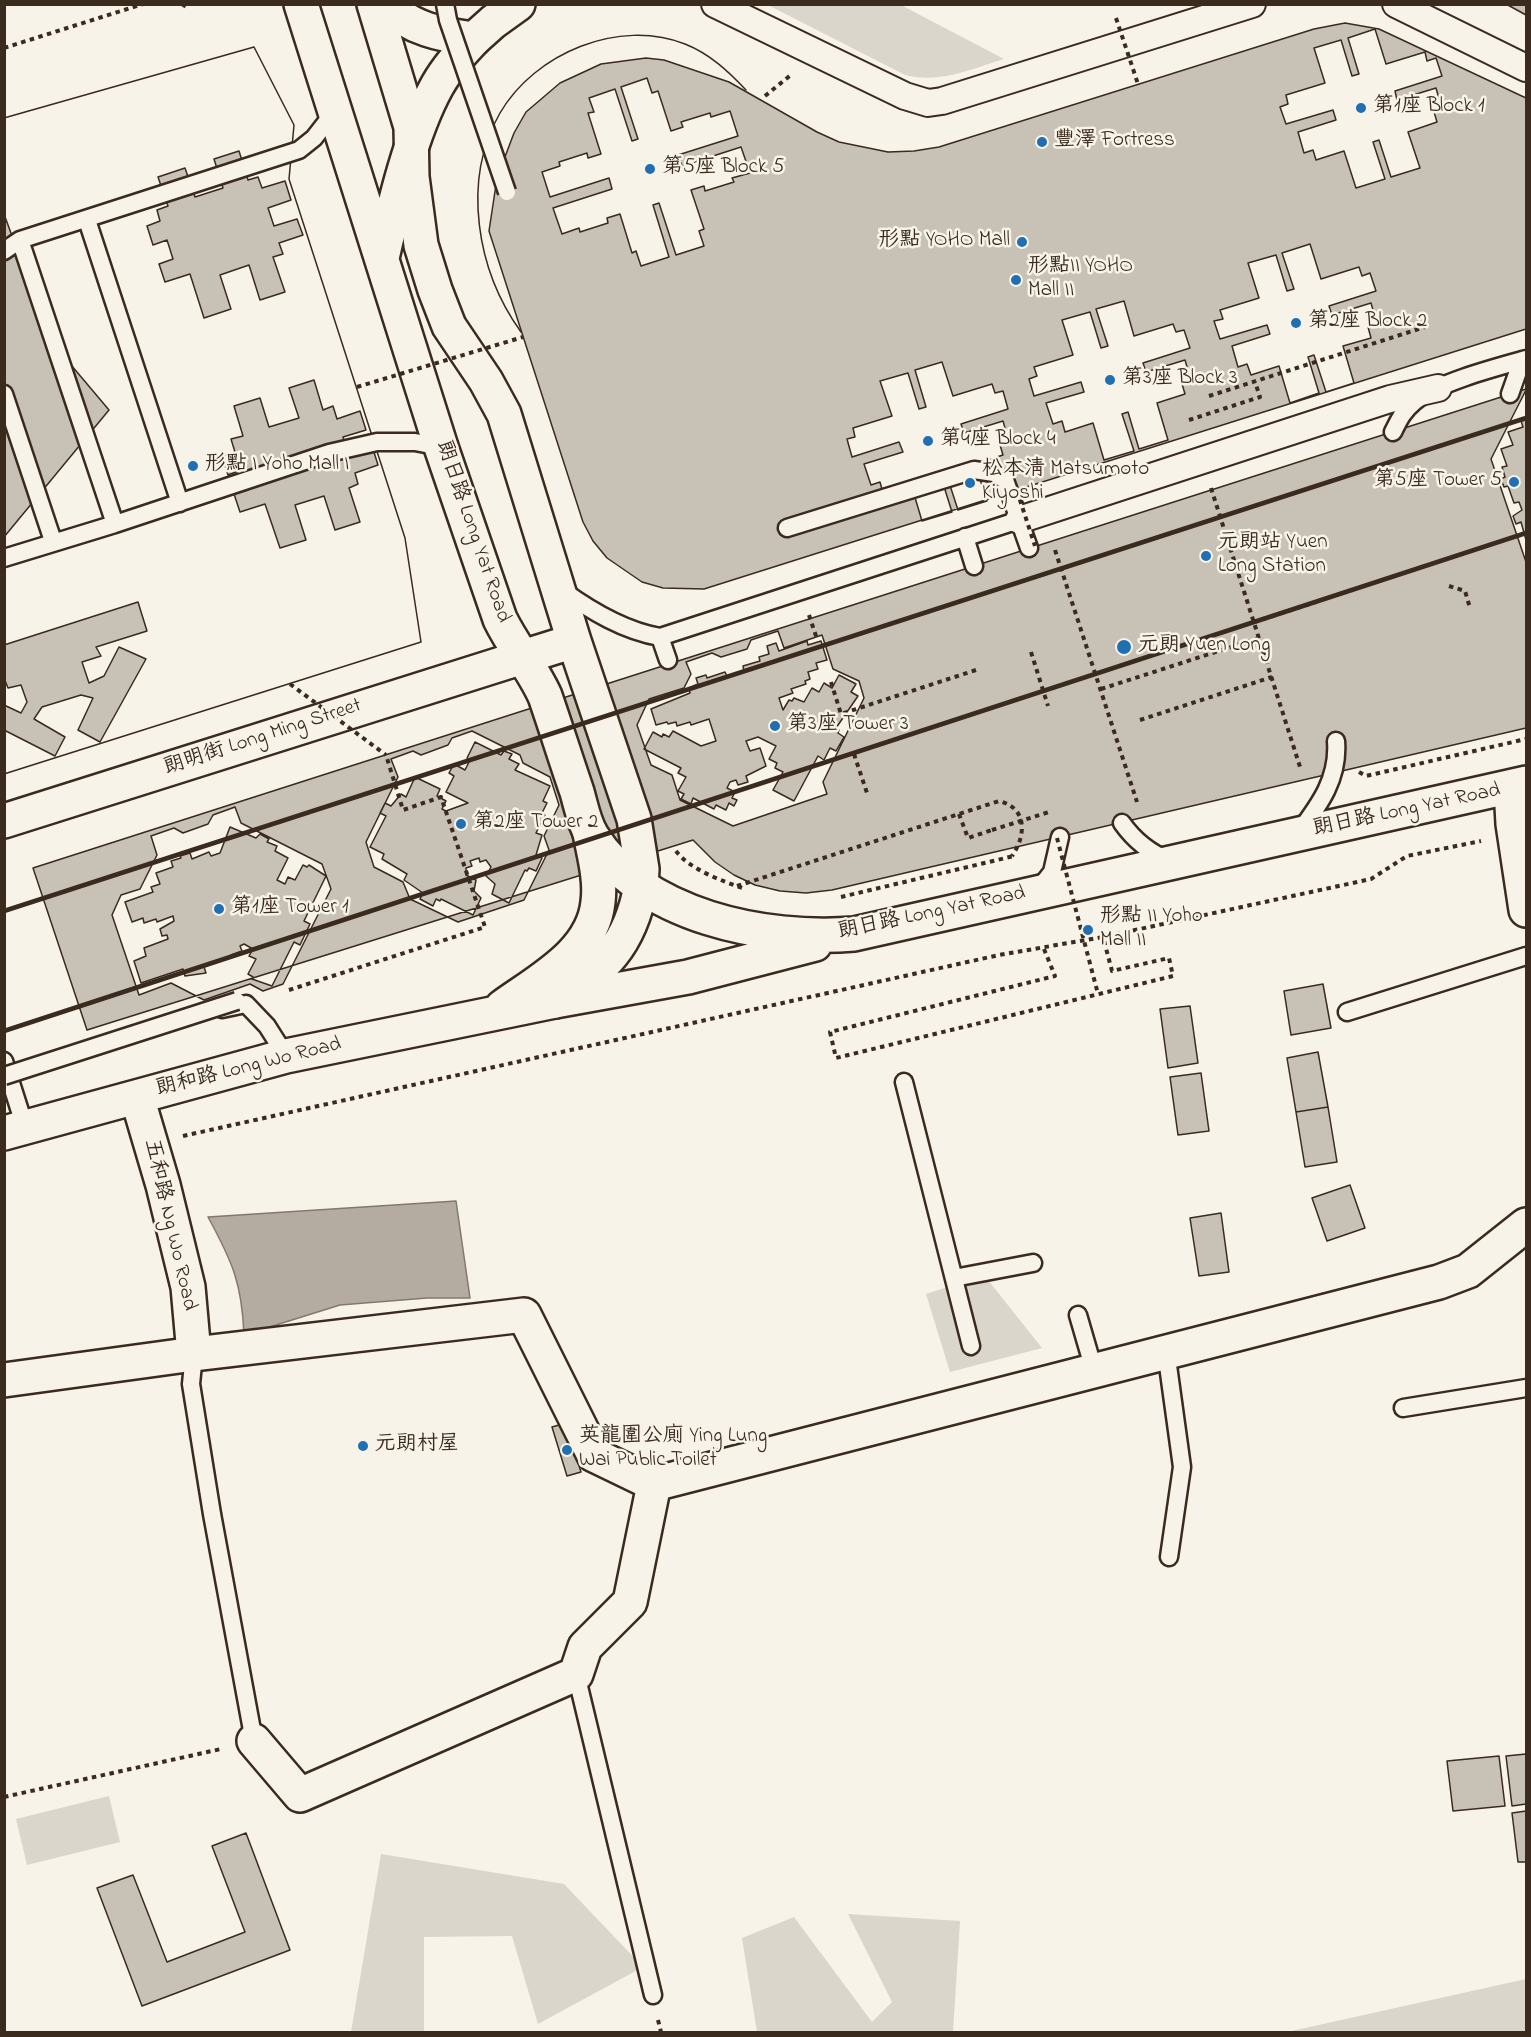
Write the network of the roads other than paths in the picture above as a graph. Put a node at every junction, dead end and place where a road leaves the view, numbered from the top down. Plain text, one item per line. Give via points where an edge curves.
1 (301, 4) edge
2 (374, 4) edge
3 (386, 4) edge
4 (446, 4) edge
5 (715, 4) edge
6 (1252, 4) edge
7 (1396, 4) edge
8 (518, 5) edge
9 (474, 39) junction
10 (1527, 68) edge
11 (335, 111) junction
12 (413, 149) junction
13 (507, 192) dead end
14 (87, 220) junction
15 (21, 240) junction
16 (4, 251) edge
17 (382, 260) junction
18 (1524, 359) edge
19 (1438, 388) junction
20 (4, 394) edge
21 (1510, 394) dead end
22 (1393, 432) dead end
23 (441, 447) junction
24 (180, 503) junction
25 (1031, 516) junction
26 (115, 525) junction
27 (787, 528) dead end
28 (965, 537) junction
29 (53, 541) junction
30 (1032, 547) road end
31 (4, 558) edge
32 (974, 566) dead end
33 (557, 586) junction
34 (660, 637) junction
35 (574, 641) junction
36 (523, 657) junction
37 (668, 660) dead end
38 (1336, 741) dead end
39 (1519, 785) edge
40 (4, 821) edge
41 (1122, 822) dead end
42 (590, 833) junction
43 (1296, 835) junction
44 (1059, 837) road end
45 (1174, 862) junction
46 (641, 886) junction
47 (1034, 893) junction
48 (1527, 910) edge
49 (854, 934) junction
50 (1527, 956) edge
51 (237, 1001) dead end
52 (555, 1001) junction
53 (496, 1012) junction
54 (1347, 1012) dead end
55 (286, 1056) junction
56 (6, 1070) edge
57 (904, 1082) dead end
58 (137, 1097) junction
59 (15, 1130) edge
60 (1527, 1225) edge
61 (1033, 1263) dead end
62 (954, 1278) junction
63 (1078, 1315) dead end
64 (971, 1346) dead end
65 (1166, 1351) junction
66 (194, 1354) junction
67 (1094, 1370) junction
68 (8, 1372) edge
69 (1527, 1388) edge
70 (1403, 1408) dead end
71 (654, 1484) junction
72 (1169, 1557) dead end
73 (576, 1674) junction
74 (254, 1741) joint
75 (653, 1995) dead end

1 - 11 street, 朗日路 Long Yat Road
2 - 12 street via 406,105
3 - 9 street via 415,25 444,36
4 - 13 lane, bridge via 448,20
5 - 6 street via 905,96 928,102 942,102
7 - 10 street
8 - 9 street
9 - 12 street via 437,87
11 - 14 lane via 299,150
11 - 17 street, 朗日路 Long Yat Road
12 - 17 street
12 - 33 street via 412,177 421,245 435,290 453,334 504,414
14 - 15 lane
14 - 24 lane
15 - 16 lane
15 - 26 lane
17 - 23 street, 朗日路 Long Yat Road
18 - 19 lane
18 - 21 lane
19 - 22 lane via 1401,414
19 - 25 street via 1390,399
20 - 29 lane
23 - 24 lane via 377,442 329,453
23 - 36 street, 朗日路 Long Yat Road via 500,619
24 - 26 lane
25 - 27 lane via 1005,480 994,473 974,470
25 - 28 lane
25 - 30 lane
26 - 29 lane
28 - 32 lane
28 - 34 lane
29 - 31 lane
33 - 34 lane via 602,616 641,634
33 - 35 street
34 - 37 lane
35 - 36 street, 朗明街 Long Ming Street
35 - 46 street, 朗和路 Long Wo Road via 633,819 642,869
36 - 40 street, 朗明街 Long Ming Street
36 - 42 street, 朗日路 Long Yat Road via 545,696
38 - 43 lane via 1334,771 1322,802
39 - 43 street, 朗日路 Long Yat Road
39 - 48 street via 1514,835
41 - 45 lane via 1141,844
42 - 46 street, 朗日路 Long Yat Road via 607,857
42 - 53 street, 朗和路 Long Wo Road via 598,882 592,926 571,957
43 - 45 street, 朗日路 Long Yat Road
44 - 47 lane via 1053,872
45 - 47 street, 朗日路 Long Yat Road
46 - 49 street, 朗日路 Long Yat Road via 698,913 759,931 822,936
46 - 52 street, 朗和路 Long Wo Road via 624,939 607,963
47 - 49 street, 朗日路 Long Yat Road
49 - 52 street via 688,977
50 - 54 lane
51 - 56 lane, bridge
52 - 53 street, 朗和路 Long Wo Road
53 - 55 street, 朗和路 Long Wo Road
55 - 56 lane via 267,1026 246,1004
55 - 58 street, 朗和路 Long Wo Road
56 - 59 lane
57 - 62 lane
58 - 59 street, 朗和路 Long Wo Road
58 - 66 street, 五和路 Ng Wo Road via 188,1287
60 - 65 street via 1468,1271 1439,1282
61 - 62 lane
62 - 64 lane
63 - 67 lane
65 - 67 street
65 - 72 lane via 1182,1467
66 - 68 street
66 - 71 street via 524,1315 594,1455
66 - 74 lane via 191,1384
67 - 71 street
69 - 70 lane
71 - 73 street via 630,1602 585,1647
73 - 74 street via 300,1795
73 - 75 lane

